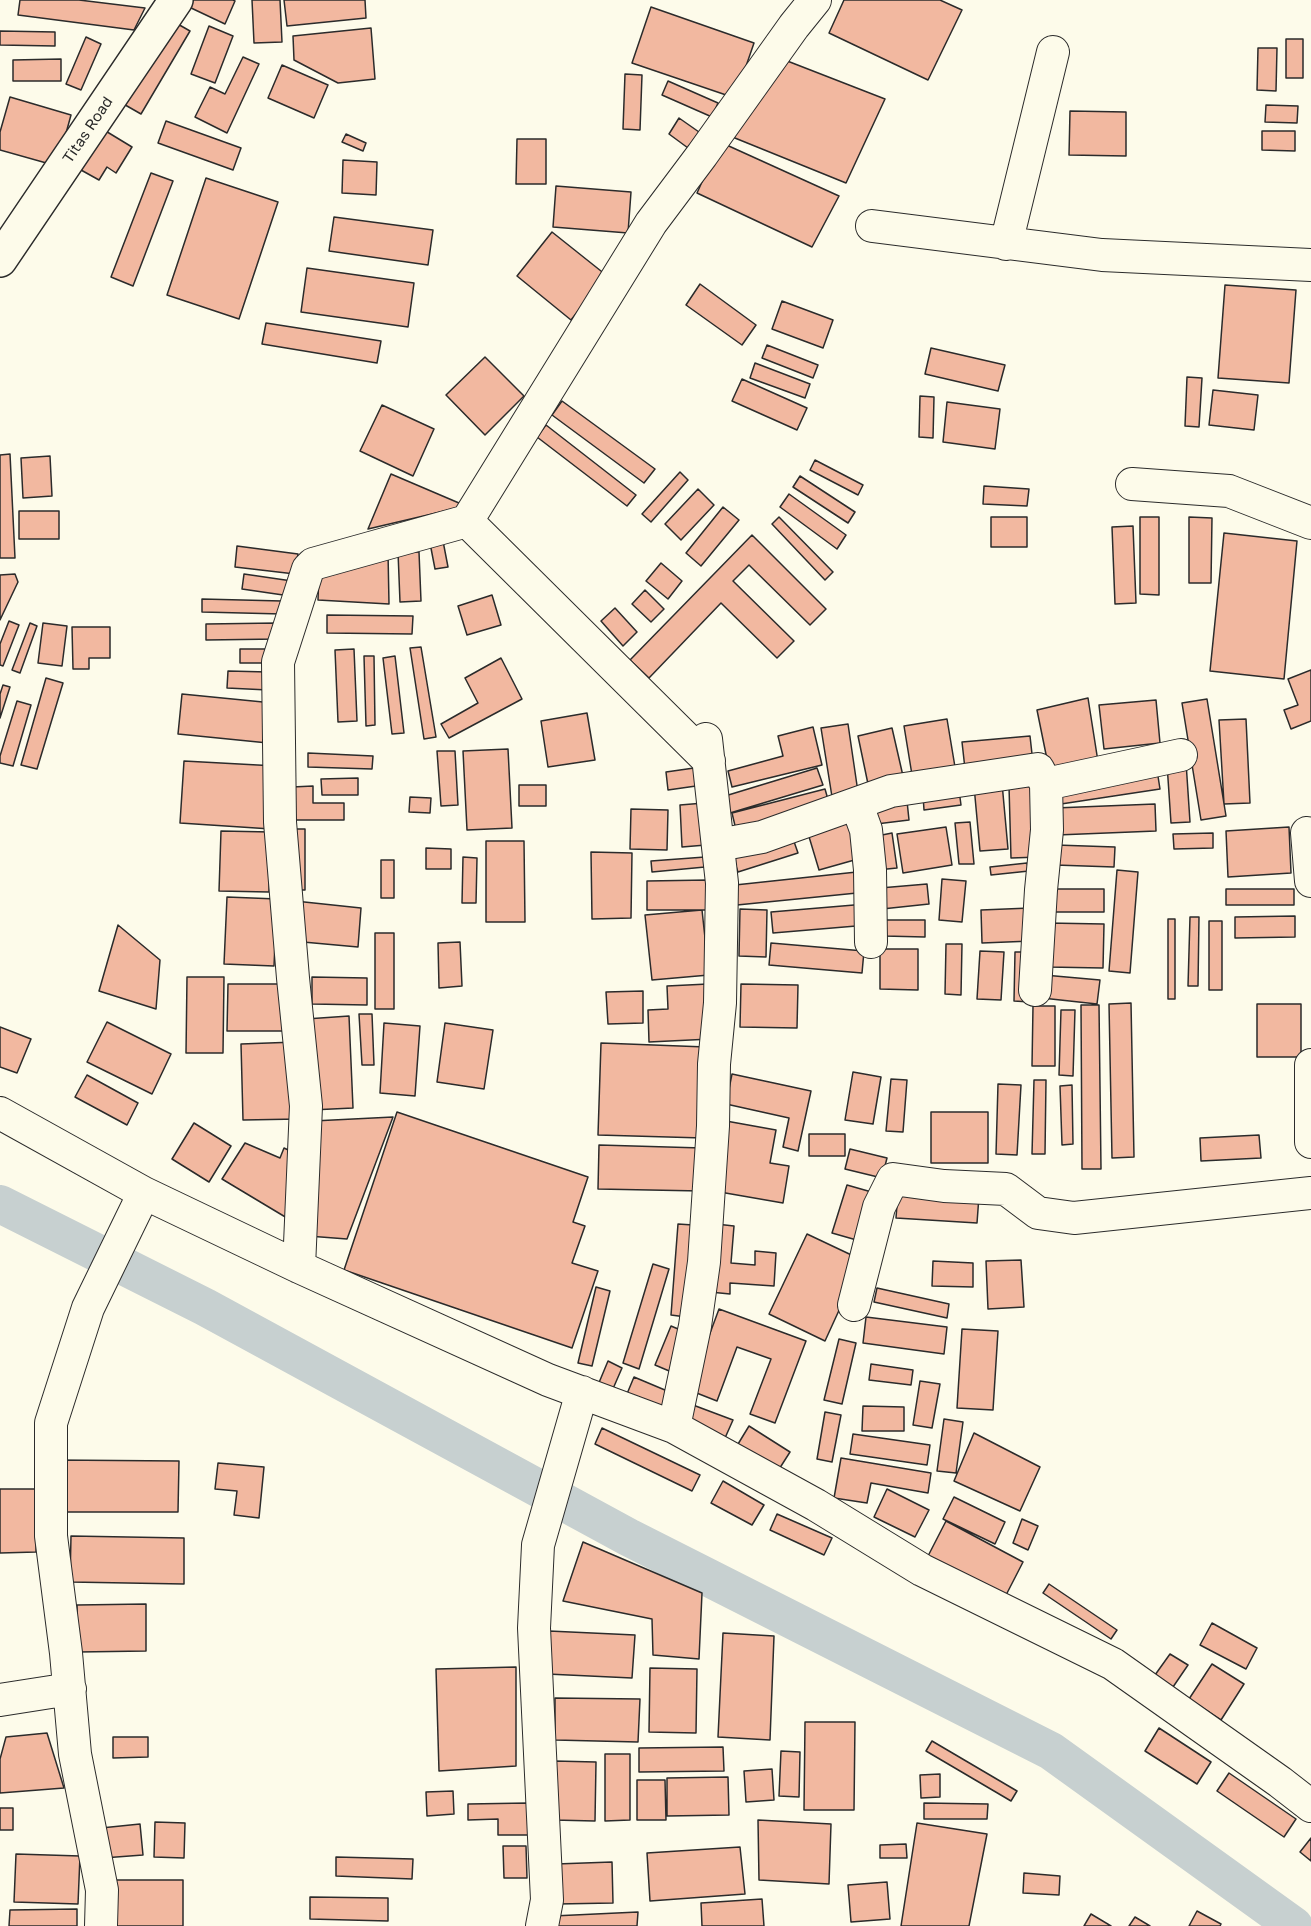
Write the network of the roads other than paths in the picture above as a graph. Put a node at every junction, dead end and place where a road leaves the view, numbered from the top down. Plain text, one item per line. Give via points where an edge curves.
1 (176, 0) edge
2 (815, 0) edge
3 (1053, 52) dead end
4 (872, 226) dead end
5 (1006, 244) junction
6 (0, 260) edge
7 (1311, 265) edge
8 (1132, 484) dead end
9 (467, 521) junction
10 (1311, 523) edge
11 (705, 729) dead end
12 (1181, 755) dead end
13 (709, 760) junction
14 (1046, 784) junction
15 (857, 804) junction
16 (1307, 833) dead end
17 (718, 845) junction
18 (1311, 881) edge
19 (871, 942) dead end
20 (1035, 990) dead end
21 (1311, 1065) edge
22 (0, 1113) edge
23 (1311, 1142) edge
24 (144, 1193) junction
25 (1311, 1193) edge
26 (299, 1268) junction
27 (854, 1305) dead end
28 (582, 1392) junction
29 (674, 1427) junction
30 (70, 1689) junction
31 (0, 1700) edge
32 (1311, 1806) edge
33 (101, 1926) edge
34 (542, 1926) edge

1 - 6 street, Titas Road
2 - 9 street via 651,223
3 - 5 street
4 - 5 street
5 - 7 street via 1102,255
8 - 10 street via 1229,490
9 - 13 street
9 - 26 street via 313,564 308,568 278,662 280,822 306,1106
11 - 13 street
12 - 14 street
13 - 17 street
14 - 15 street via 1038,769 891,791
14 - 20 street via 1047,830
15 - 17 street via 762,837
15 - 19 street via 866,830
16 - 18 street
17 - 29 street via 722,883 720,1003 704,1262
21 - 23 street
22 - 24 street
24 - 26 street
24 - 30 street via 88,1308 51,1424 51,1536
25 - 27 street via 1074,1218 1038,1213 1006,1190 893,1179 879,1207
26 - 28 street
28 - 29 street
28 - 34 street via 538,1545 534,1628 547,1900
29 - 32 street via 816,1505 922,1570 1113,1664
30 - 31 street
30 - 33 street via 75,1754 102,1890

